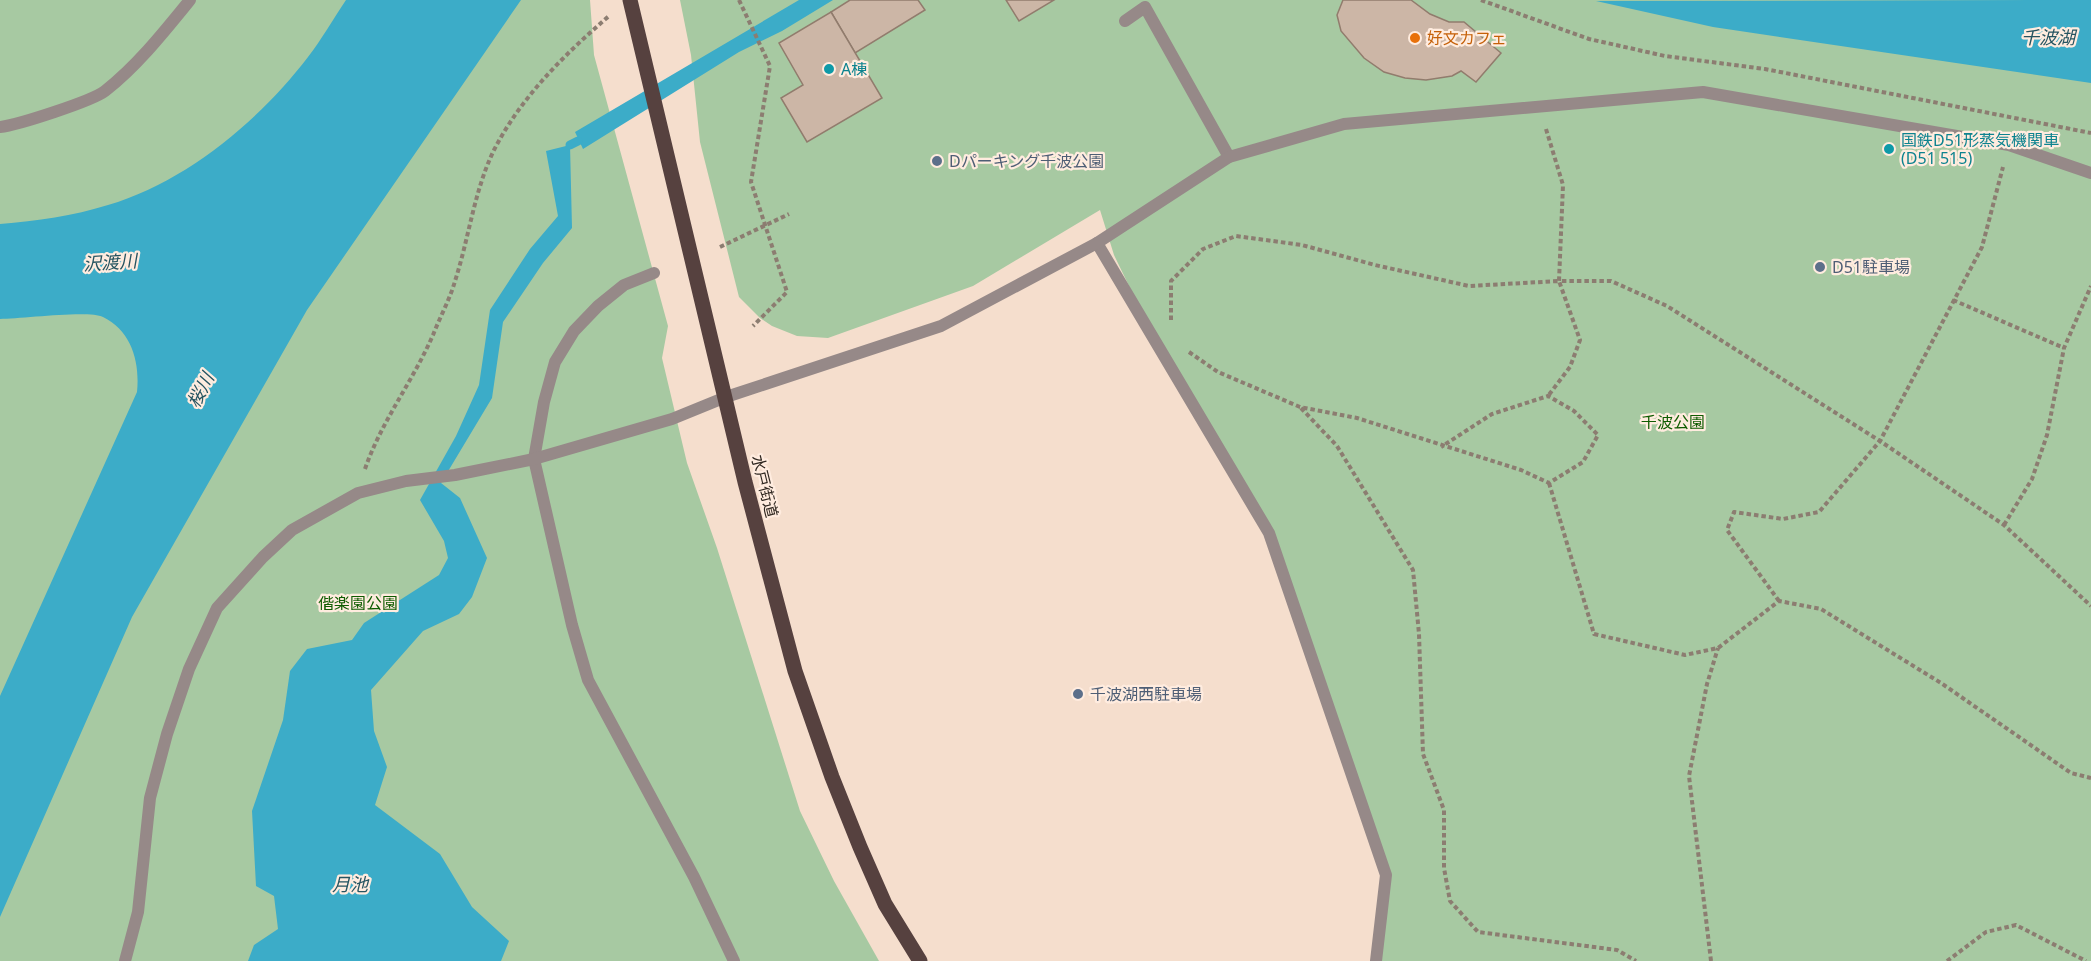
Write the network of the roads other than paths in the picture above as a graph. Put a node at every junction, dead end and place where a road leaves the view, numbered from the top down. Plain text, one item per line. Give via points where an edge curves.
1 (190, 0) edge
2 (630, 0) edge
3 (1125, 21) dead end
4 (0, 127) edge
5 (1229, 156) junction
6 (2091, 173) edge
7 (1097, 243) junction
8 (654, 273) dead end
9 (726, 398) junction
10 (534, 459) junction
11 (125, 961) edge
12 (734, 961) edge
13 (920, 961) edge
14 (1376, 961) edge

1 - 4 street via 103,93 16,125
2 - 9 main road, 水戸街道
3 - 5 street via 1145,7
5 - 6 street via 1344,124 1703,92 2009,145
5 - 7 street
7 - 9 street via 941,326
7 - 14 street via 1269,533 1386,875
8 - 10 street via 624,285 574,331 555,362
9 - 10 street via 672,419
9 - 13 main road, 水戸街道 via 795,671 885,904
10 - 11 street via 358,493 292,530 217,608 189,669 150,798 138,912
10 - 12 street via 588,680 694,877

